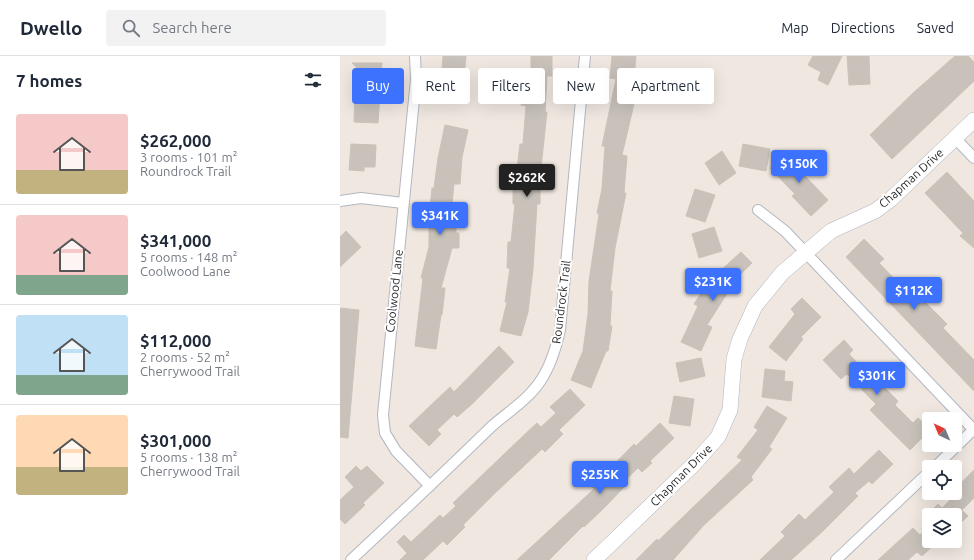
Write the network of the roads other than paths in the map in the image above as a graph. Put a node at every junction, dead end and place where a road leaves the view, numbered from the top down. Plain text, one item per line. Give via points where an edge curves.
1 (415, 56) edge
2 (585, 56) edge
3 (974, 120) edge
4 (955, 138) junction
5 (974, 158) edge
6 (340, 201) edge
7 (403, 203) junction
8 (758, 210) dead end
9 (805, 254) junction
10 (974, 430) edge
11 (942, 460) edge
12 (922, 479) edge
13 (430, 486) junction
14 (351, 560) edge
15 (594, 560) edge
16 (836, 560) edge

1 - 7 street, Coolwood Lane via 416,79
2 - 13 street, Roundrock Trail via 556,348 540,381 532,391
3 - 4 street, Chapman Drive
4 - 5 street
4 - 9 street, Chapman Drive via 890,200 875,211 831,231
6 - 7 street via 361,198
7 - 13 street, Coolwood Lane via 383,415 385,434 396,451
8 - 9 street via 785,232
9 - 10 street
9 - 15 street, Chapman Drive via 782,273 755,306 734,359 730,410 718,437 694,464
10 - 11 street
12 - 16 street
13 - 14 street, Roundrock Trail

